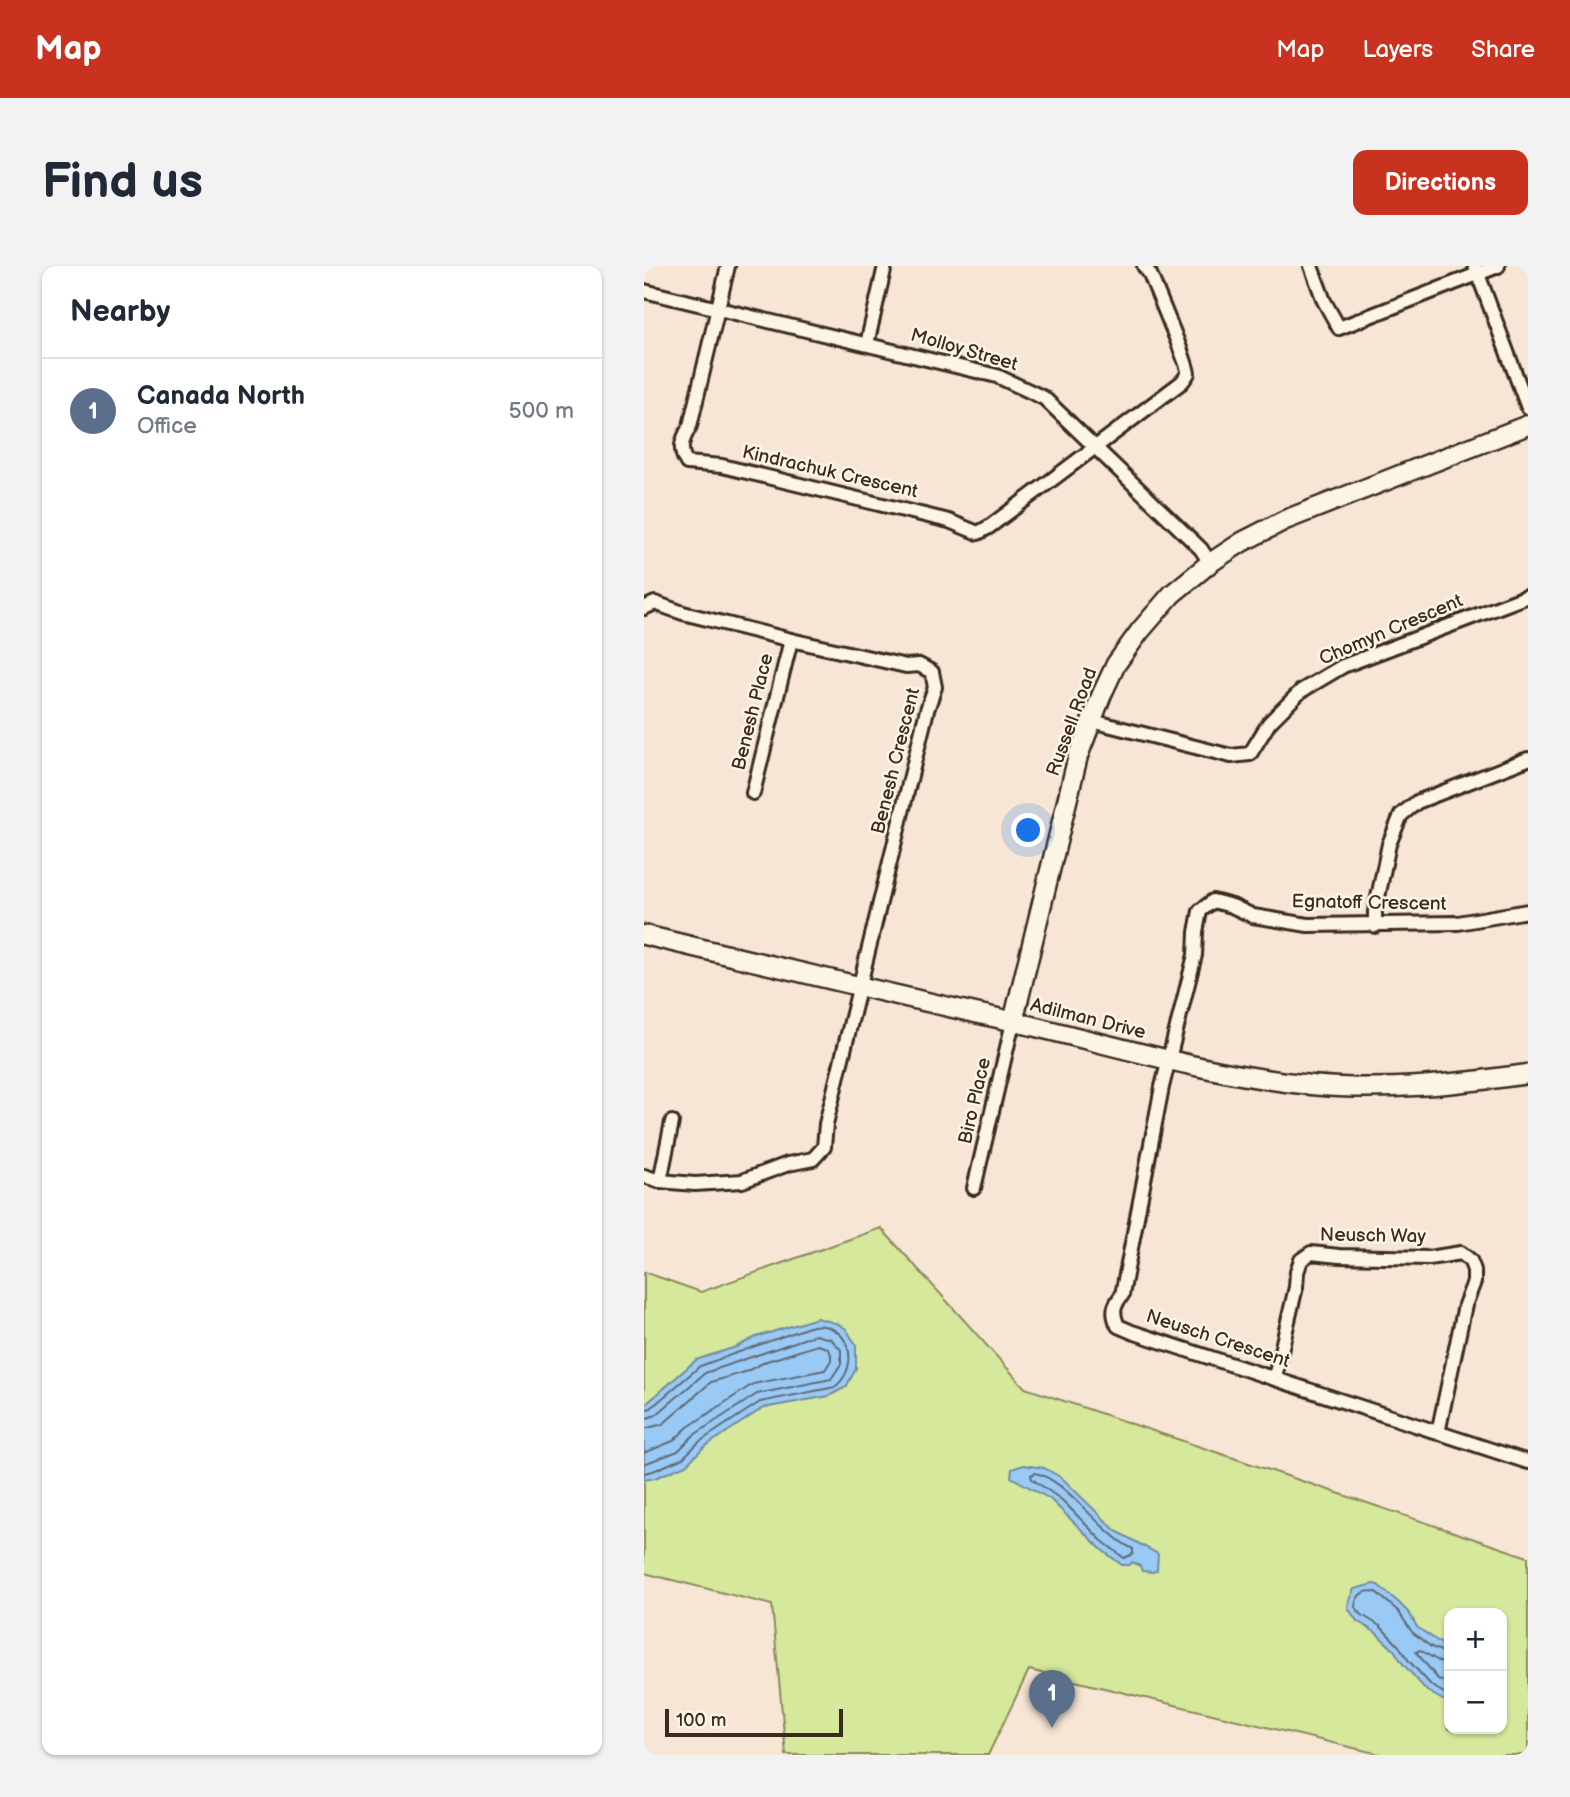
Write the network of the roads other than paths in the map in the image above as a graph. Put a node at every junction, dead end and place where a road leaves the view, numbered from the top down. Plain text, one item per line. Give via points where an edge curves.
1 (728, 266) edge
2 (885, 266) edge
3 (1144, 266) edge
4 (1311, 266) edge
5 (1498, 266) edge
6 (1477, 271) edge
7 (644, 291) edge
8 (718, 308) junction
9 (867, 344) junction
10 (1528, 408) edge
11 (1528, 425) edge
12 (1094, 447) junction
13 (1210, 562) junction
14 (1528, 596) edge
15 (644, 608) edge
16 (791, 640) junction
17 (1092, 721) junction
18 (1528, 759) edge
19 (753, 793) dead end
20 (1528, 911) edge
21 (1375, 926) junction
22 (644, 935) edge
23 (860, 987) junction
24 (1013, 1022) junction
25 (1169, 1060) junction
26 (1528, 1074) edge
27 (672, 1122) dead end
28 (644, 1176) edge
29 (660, 1181) junction
30 (974, 1188) dead end
31 (1275, 1377) junction
32 (1438, 1433) junction
33 (1528, 1462) edge

1 - 8 street
2 - 9 street
3 - 12 street via 1188,373
4 - 6 street via 1339,328
5 - 6 street
6 - 10 street
7 - 8 street, Molloy Street
8 - 9 street, Molloy Street
8 - 12 street, Kindrachuk Crescent via 690,426 681,442 687,463 722,466 923,514 978,533
9 - 12 street, Molloy Street via 1022,386 1044,398
11 - 13 street, Russell Road via 1286,520
12 - 13 street, Molloy Street
13 - 17 street, Russell Road via 1172,594 1140,631 1116,664
14 - 17 street, Chomyn Crescent via 1343,666 1301,691 1269,723 1250,754 1231,756
15 - 16 street, Benesh Crescent via 655,603
16 - 19 street, Benesh Place
16 - 23 street, Benesh Crescent via 906,666 919,664 932,672 935,687
17 - 24 street, Russell Road via 1078,756
18 - 21 street via 1417,802 1401,815 1389,844
20 - 21 street, Egnatoff Crescent via 1458,923
21 - 25 street, Egnatoff Crescent via 1308,925 1253,916 1213,901 1200,911 1195,955
22 - 23 street, Adilman Drive
23 - 24 street, Adilman Drive
23 - 29 street, Benesh Crescent via 824,1147 813,1159 741,1181
24 - 25 street, Adilman Drive
24 - 30 street, Biro Place
25 - 26 street, Adilman Drive via 1327,1086 1413,1087
25 - 31 street, Neusch Crescent via 1122,1295 1114,1304 1113,1316 1118,1326 1132,1332
27 - 29 street
28 - 29 street, Benesh Crescent
31 - 32 street, Neusch Crescent
31 - 32 street, Neusch Way via 1297,1272 1301,1260 1311,1253 1429,1258 1461,1253 1471,1260 1474,1282
32 - 33 street, Neusch Crescent

